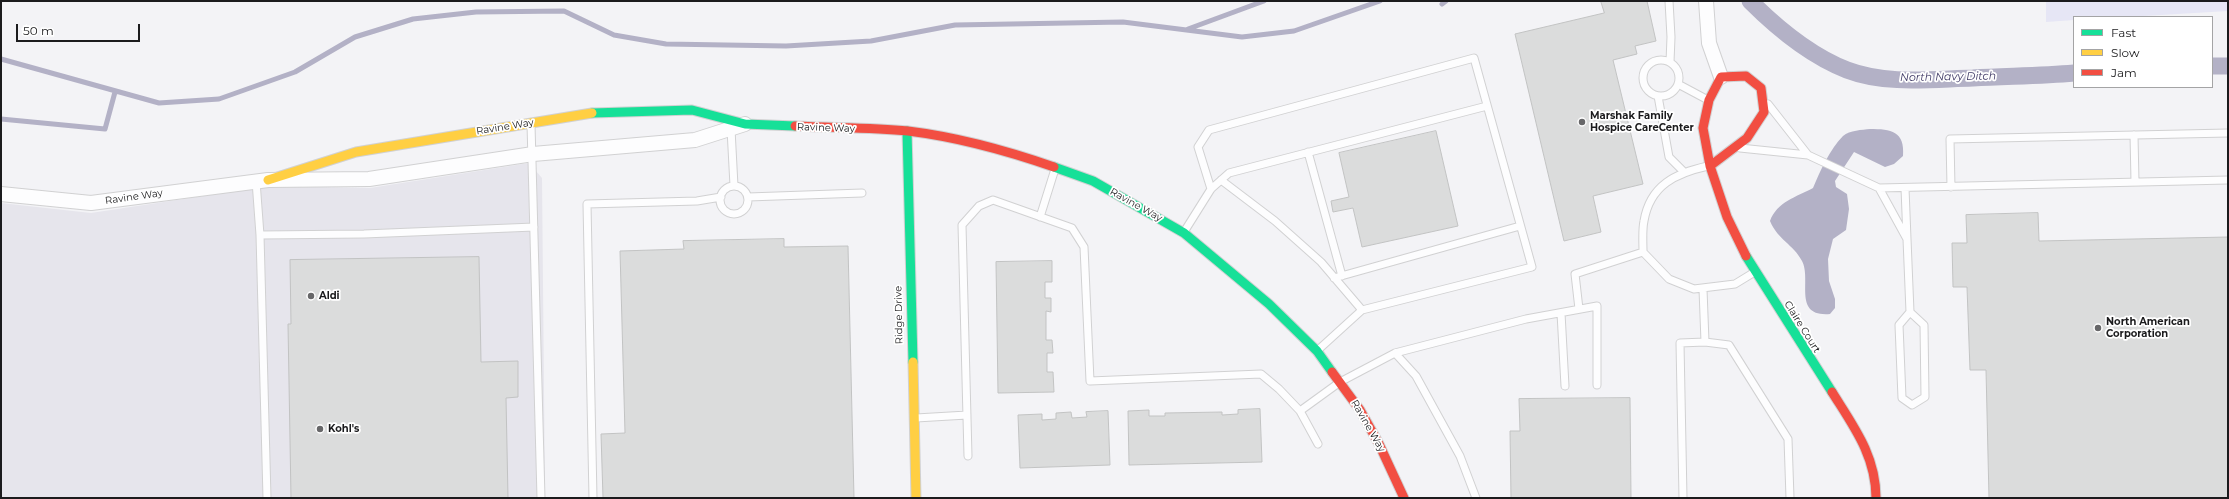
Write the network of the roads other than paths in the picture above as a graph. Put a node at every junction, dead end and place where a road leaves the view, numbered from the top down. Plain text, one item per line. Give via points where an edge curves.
1 (1669, 1) edge
2 (1706, 1) edge
3 (1670, 62) junction
4 (1720, 77) junction
5 (1678, 84) junction
6 (1658, 96) junction
7 (1762, 98) junction
8 (1709, 100) junction
9 (1487, 106) junction
10 (531, 123) junction
11 (745, 124) junction
12 (731, 129) junction
13 (907, 131) junction
14 (2228, 134) edge
15 (2134, 135) junction
16 (1734, 148) junction
17 (1308, 152) junction
18 (533, 154) junction
19 (1808, 155) junction
20 (1710, 166) junction
21 (1056, 167) junction
22 (1684, 172) junction
23 (1221, 180) junction
24 (2228, 180) edge
25 (262, 181) junction
26 (2135, 182) junction
27 (734, 186) junction
28 (1951, 186) junction
29 (1879, 188) junction
30 (1905, 188) junction
31 (1211, 189) junction
32 (862, 193) dead end
33 (1, 194) edge
34 (721, 197) junction
35 (748, 197) junction
36 (1040, 217) junction
37 (534, 226) junction
38 (1520, 226) junction
39 (1184, 233) junction
40 (260, 235) junction
41 (1907, 239) junction
42 (1643, 252) junction
43 (1754, 272) junction
44 (1342, 276) junction
45 (1334, 278) junction
46 (1703, 289) junction
47 (1579, 309) junction
48 (1362, 310) junction
49 (1910, 312) junction
50 (1561, 313) junction
51 (1705, 342) junction
52 (1317, 351) junction
53 (1395, 353) junction
54 (1340, 382) junction
55 (1596, 385) dead end
56 (1565, 386) dead end
57 (1300, 411) junction
58 (967, 415) junction
59 (913, 418) junction
60 (1318, 444) dead end
61 (968, 456) dead end
62 (267, 498) edge
63 (541, 498) edge
64 (593, 498) edge
65 (916, 498) edge
66 (1404, 498) edge
67 (1476, 498) edge
68 (1683, 498) edge
69 (1790, 498) edge
70 (1876, 498) edge

1 - 3 lane
2 - 4 street via 1709,43
3 - 5 lane via 1678,72
3 - 6 lane via 1652,62 1644,72 1647,90
4 - 7 street via 1746,76 1761,88
4 - 8 street, Claire Court
5 - 6 lane via 1670,94
5 - 8 lane
6 - 22 lane via 1668,157
7 - 16 street via 1764,112 1747,138
7 - 19 lane
8 - 20 street, Claire Court via 1703,128
9 - 17 lane
9 - 31 lane via 1474,58 1209,130 1198,147
9 - 38 lane
10 - 11 street, Ravine Way via 601,112 692,110
10 - 18 lane
10 - 25 street, Ravine Way via 356,152
11 - 12 street, Ravine Way
11 - 13 street, Ravine Way
12 - 18 street, Ravine Way via 695,140
12 - 27 lane
13 - 21 street, Ravine Way via 969,143
13 - 59 street, Ridge Drive
14 - 15 lane
15 - 26 lane
15 - 28 lane via 1950,139
16 - 19 lane
16 - 20 street
17 - 23 lane via 1229,173
17 - 44 lane
18 - 25 street, Ravine Way via 369,179
18 - 37 lane
19 - 29 lane
20 - 22 lane
20 - 43 street, Claire Court via 1726,217
21 - 36 lane
21 - 39 street, Ravine Way via 1093,182
22 - 42 lane via 1665,182 1652,198 1644,220
23 - 31 lane
23 - 45 lane via 1275,221
24 - 26 lane
25 - 33 street, Ravine Way via 90,204
25 - 40 lane
26 - 28 lane
27 - 34 lane via 728,187
27 - 35 lane via 745,191
28 - 30 lane
29 - 30 lane
29 - 41 lane
30 - 41 lane
31 - 39 lane
32 - 35 lane
34 - 35 lane via 724,209 734,214 745,208
34 - 64 lane via 697,201 588,204
36 - 57 lane via 1072,228 1084,247 1090,381 1261,374
36 - 58 lane via 993,200 978,206 962,225
37 - 40 lane via 364,234
37 - 63 lane
38 - 44 lane
38 - 48 lane via 1532,267
39 - 52 street, Ravine Way via 1269,304
40 - 62 lane
41 - 49 lane
42 - 46 lane via 1669,279 1694,289
42 - 47 lane via 1575,274
43 - 46 lane via 1735,284
43 - 70 street, Claire Court via 1863,440 1876,482
44 - 45 lane
45 - 48 lane
46 - 51 lane
47 - 50 lane
47 - 55 lane via 1596,306
48 - 52 lane
49 - 49 lane via 1899,325 1902,398 1912,405 1925,397 1924,325
50 - 53 lane
50 - 56 lane
51 - 68 lane via 1680,343
51 - 69 lane via 1729,345 1788,439
52 - 54 street, Ravine Way
53 - 54 lane
53 - 67 lane via 1416,376 1460,456
54 - 57 lane
54 - 66 street, Ravine Way via 1360,410 1379,444
57 - 60 lane
58 - 59 lane
58 - 61 lane
59 - 65 street, Ridge Drive

